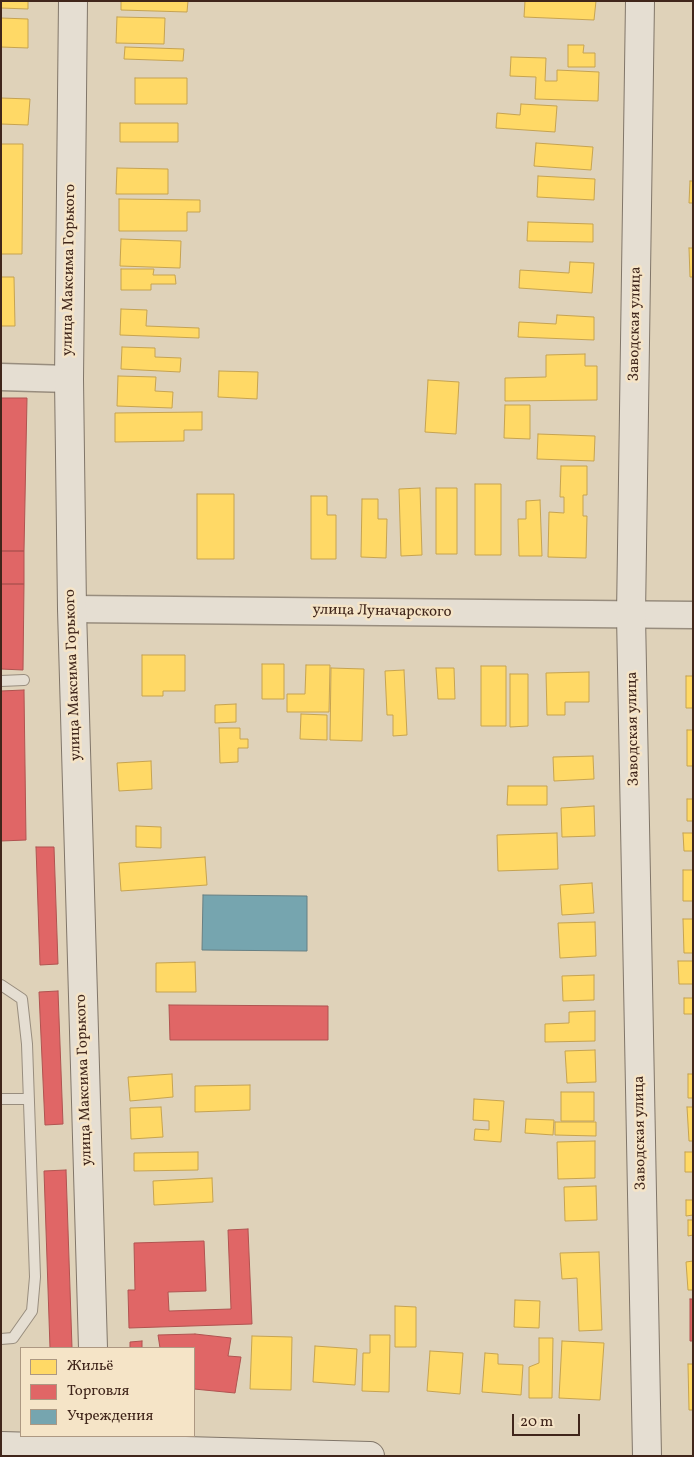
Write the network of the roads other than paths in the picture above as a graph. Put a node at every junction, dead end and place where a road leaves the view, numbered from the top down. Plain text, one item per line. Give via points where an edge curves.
1 (74, 1) edge
2 (640, 1) edge
3 (1, 377) edge
4 (68, 379) junction
5 (72, 609) junction
6 (631, 615) junction
7 (693, 615) edge
8 (24, 680) dead end
9 (1, 681) edge
10 (1, 985) edge
11 (29, 1098) junction
12 (1, 1099) edge
13 (1, 1339) edge
14 (93, 1347) edge
15 (1, 1446) edge
16 (96, 1447) edge
17 (358, 1456) edge
18 (370, 1456) edge
19 (648, 1456) edge

1 - 4 main road, улица Максима Горького
2 - 6 main road, Заводская улица
3 - 4 street
4 - 5 main road, улица Максима Горького
5 - 6 street, улица Луначарского
5 - 14 main road, улица Максима Горького
6 - 7 street, улица Луначарского
6 - 19 main road, Заводская улица
8 - 9 lane
10 - 11 lane via 22,1000
11 - 12 lane
11 - 13 lane via 35,1277 32,1311 13,1338
15 - 16 main road
16 - 17 main road
17 - 18 main road

